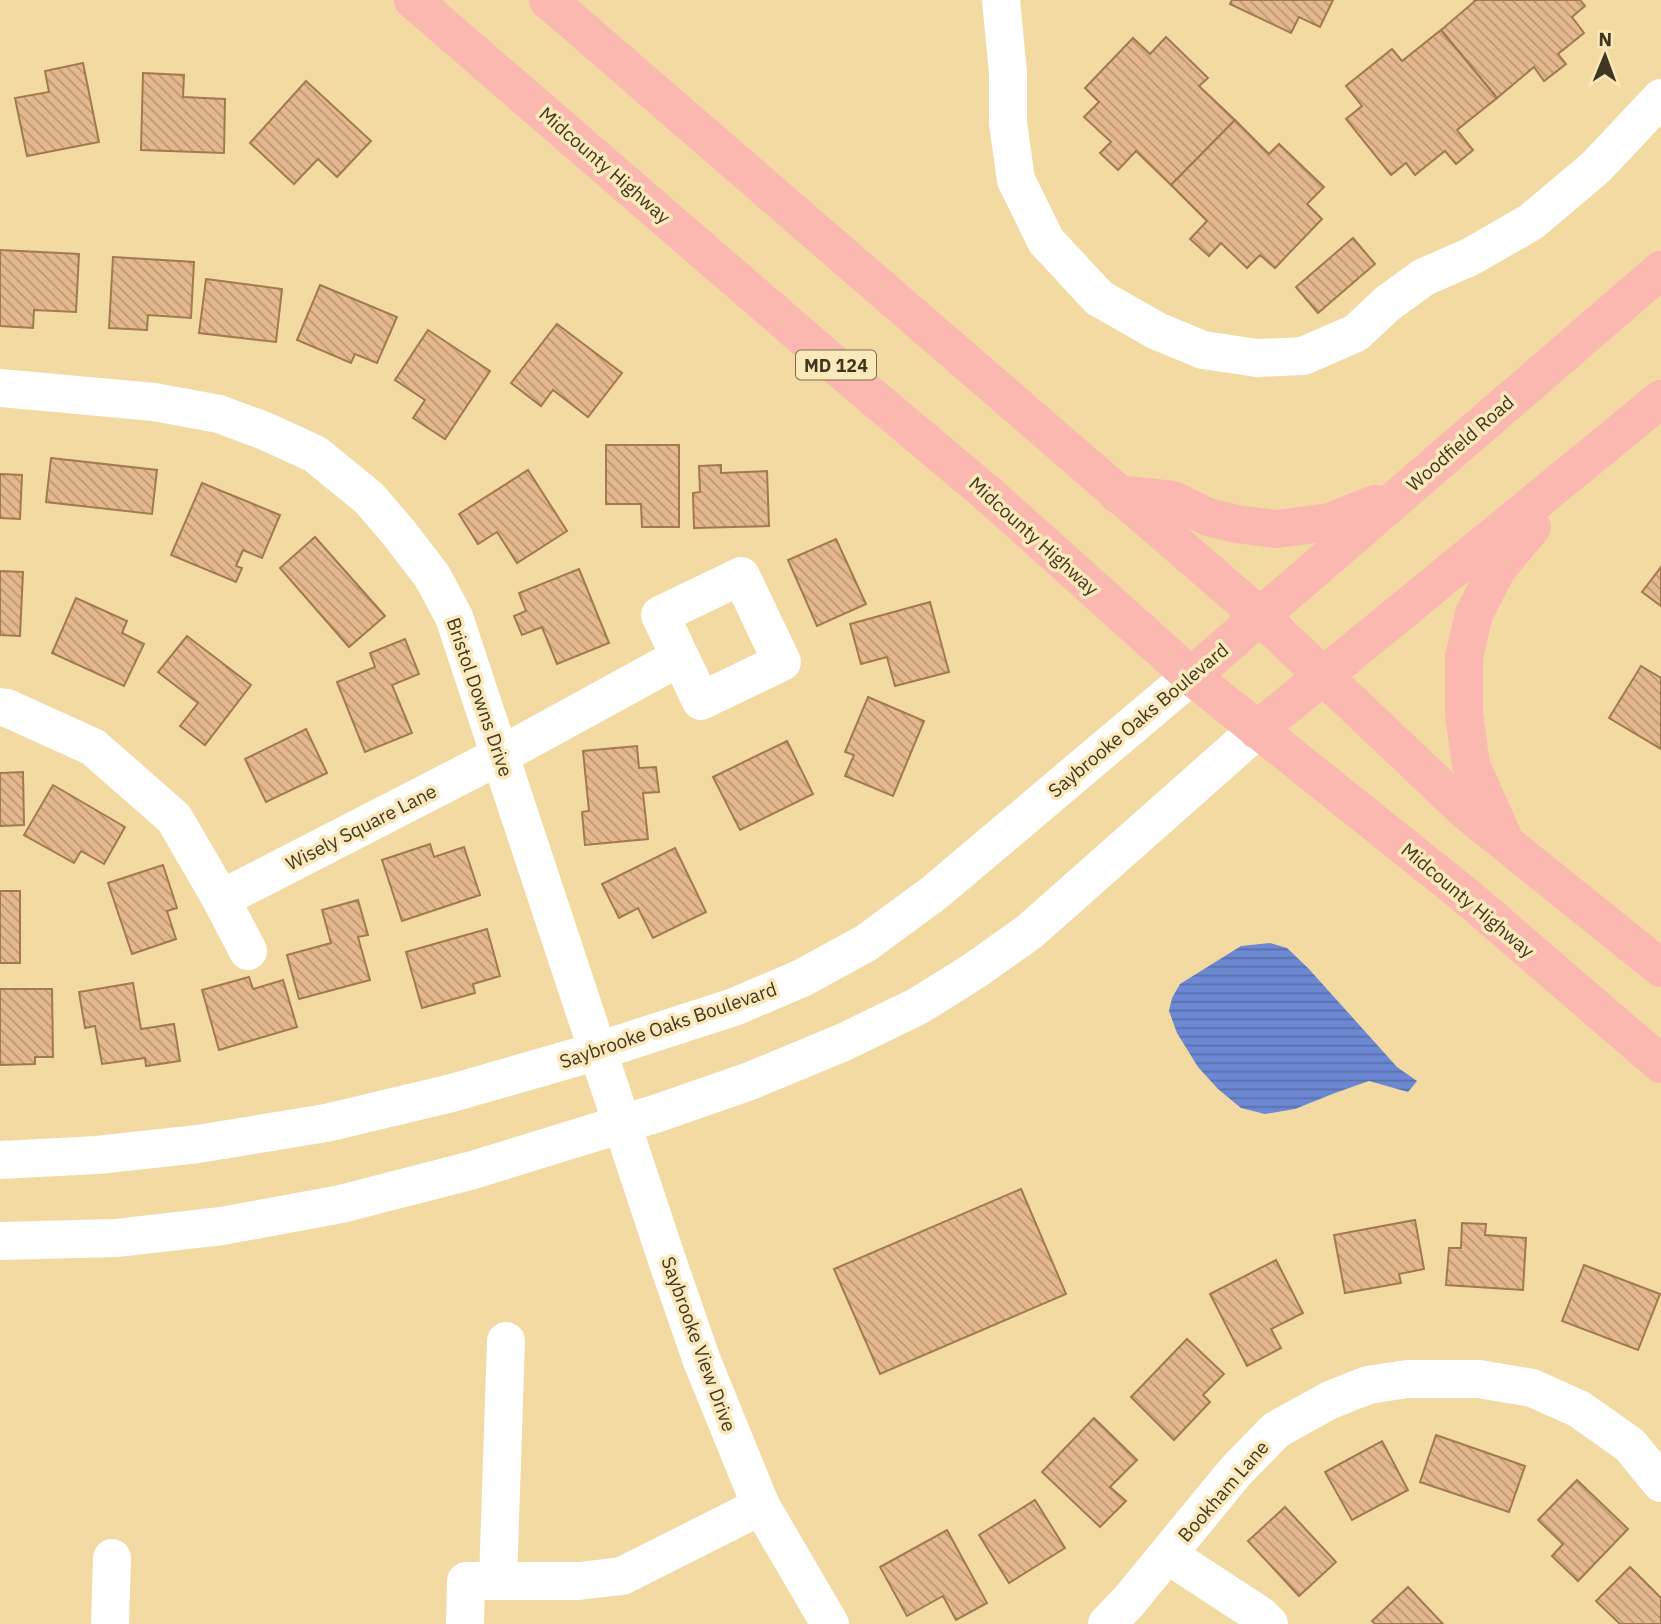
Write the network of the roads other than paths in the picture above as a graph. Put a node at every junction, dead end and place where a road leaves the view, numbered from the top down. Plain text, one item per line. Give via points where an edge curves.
1 (413, 0) edge
2 (548, 0) edge
3 (1001, 0) edge
4 (1661, 98) edge
5 (1661, 270) edge
6 (0, 388) edge
7 (1661, 399) edge
8 (1589, 458) junction
9 (1403, 492) junction
10 (1117, 494) junction
11 (1260, 616) junction
12 (680, 657) dead end
13 (1191, 676) junction
14 (1323, 676) junction
15 (0, 707) edge
16 (1257, 730) junction
17 (501, 755) junction
18 (1506, 844) junction
19 (221, 899) junction
20 (248, 950) dead end
21 (1661, 968) edge
22 (598, 1051) junction
23 (1661, 1064) edge
24 (622, 1125) junction
25 (0, 1160) edge
26 (0, 1241) edge
27 (506, 1340) dead end
28 (1661, 1483) edge
29 (761, 1506) junction
30 (1168, 1555) junction
31 (112, 1558) dead end
32 (498, 1581) junction
33 (110, 1624) edge
34 (465, 1624) edge
35 (830, 1624) edge
36 (1107, 1624) edge
37 (1269, 1624) edge

1 - 13 main road, Midcounty Highway / MD 124 via 987,493
2 - 10 main road
3 - 4 street via 1016,180 1046,241 1098,298 1203,350 1257,358 1303,356 1356,333 1424,277 1531,222 1596,167
5 - 9 main road, Woodfield Road
6 - 17 street, Bristol Downs Drive via 154,402 219,414 315,454 369,498 432,576 454,617
7 - 8 main road
8 - 14 main road
8 - 18 main road via 1497,569 1474,614 1464,657 1471,765
9 - 10 main road via 1331,522 1277,529 1208,517 1173,500
9 - 11 main road, Woodfield Road
10 - 11 main road
11 - 13 main road, Saybrooke Oaks Boulevard
11 - 14 main road
12 - 17 street, Wisely Square Lane
13 - 16 main road, Midcounty Highway / MD 124
13 - 22 street, Saybrooke Oaks Boulevard via 866,943 802,978 734,1007
14 - 16 main road
14 - 18 main road
15 - 19 street via 93,747 174,818
16 - 23 main road, Midcounty Highway via 1466,896
16 - 24 street via 1029,932 918,1006 762,1076
17 - 19 street, Wisely Square Lane
17 - 22 street, Bristol Downs Drive
18 - 21 main road
19 - 20 street
22 - 24 street, Saybrooke View Drive
22 - 25 street, Saybrooke Oaks Boulevard via 452,1093 326,1122 198,1144
24 - 26 street via 341,1204 222,1226 129,1236
24 - 29 street, Saybrooke View Drive via 702,1362
27 - 32 street
28 - 30 street, Bookham Lane via 1630,1445 1579,1409 1532,1388 1479,1378 1407,1379 1367,1385 1276,1430 1235,1472
29 - 32 street via 622,1576
29 - 35 street, Saybrooke View Drive
30 - 36 street, Bookham Lane
30 - 37 street
31 - 33 street
32 - 34 street via 466,1581

